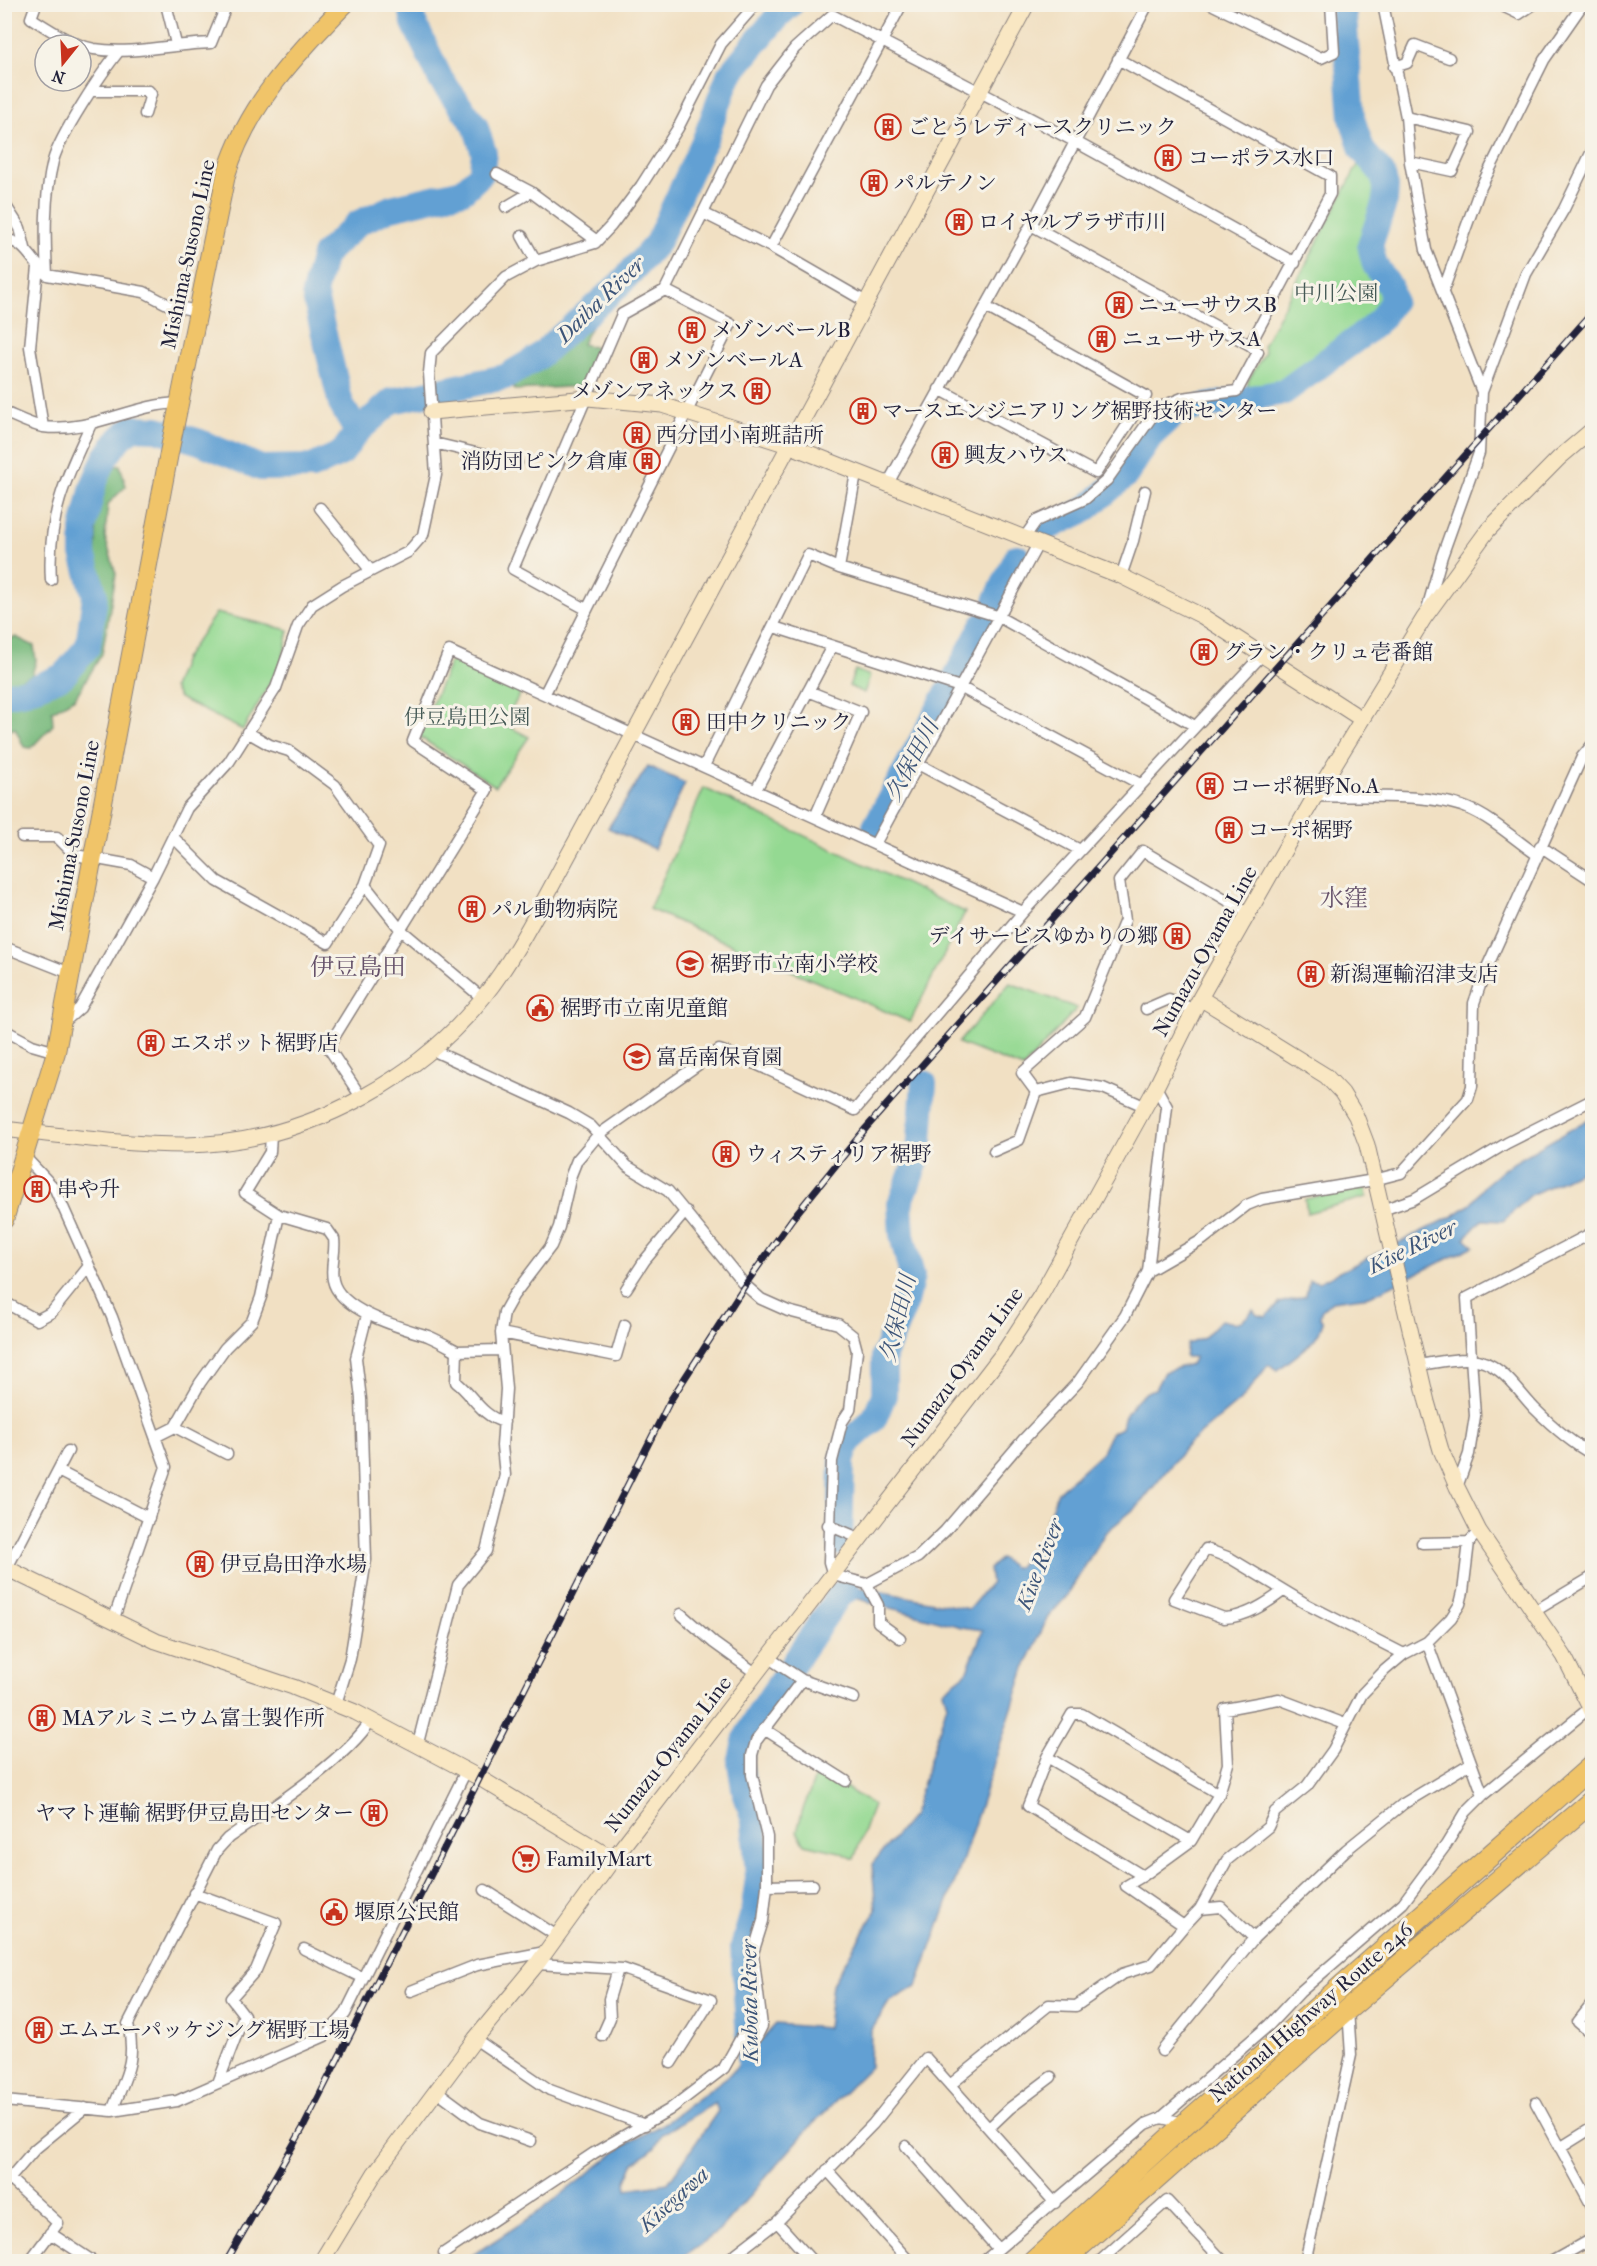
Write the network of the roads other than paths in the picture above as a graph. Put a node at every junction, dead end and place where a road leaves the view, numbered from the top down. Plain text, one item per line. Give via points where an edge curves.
1 (36, 4) edge
2 (166, 4) edge
3 (227, 4) edge
4 (345, 4) edge
5 (756, 4) edge
6 (902, 4) edge
7 (1027, 4) edge
8 (1148, 4) edge
9 (1211, 4) edge
10 (1331, 4) edge
11 (1383, 4) edge
12 (1498, 4) edge
13 (1534, 4) edge
14 (1583, 4) edge
15 (1588, 4) edge
16 (1593, 7) edge
17 (884, 43) junction
18 (176, 44) junction
19 (119, 51) junction
20 (1449, 58) dead end
21 (1118, 59) junction
22 (1394, 67) junction
23 (93, 90) edge
24 (93, 91) edge
25 (91, 93) edge
26 (981, 93) junction
27 (145, 114) dead end
28 (1406, 117) junction
29 (1074, 141) junction
30 (1593, 151) edge
31 (1410, 162) junction
32 (497, 174) dead end
33 (531, 192) junction
34 (4, 203) edge
35 (506, 207) dead end
36 (703, 213) junction
37 (1031, 225) junction
38 (522, 236) dead end
39 (4, 240) edge
40 (597, 241) junction
41 (771, 247) junction
42 (25, 248) junction
43 (536, 261) junction
44 (1295, 263) junction
45 (38, 267) junction
46 (47, 275) junction
47 (665, 290) junction
48 (1443, 291) junction
49 (868, 303) junction
50 (986, 307) junction
51 (197, 311) junction
52 (1250, 345) junction
53 (939, 389) junction
54 (1482, 392) junction
55 (588, 398) junction
56 (179, 406) junction
57 (4, 412) edge
58 (431, 412) junction
59 (686, 413) junction
60 (91, 424) junction
61 (43, 427) junction
62 (1593, 430) edge
63 (434, 443) junction
64 (791, 446) junction
65 (517, 463) dead end
66 (856, 473) junction
67 (1096, 473) junction
68 (1107, 480) junction
69 (887, 485) junction
70 (1145, 491) dead end
71 (320, 508) dead end
72 (1031, 541) junction
73 (839, 568) junction
74 (371, 571) junction
75 (1121, 576) junction
76 (51, 580) dead end
77 (586, 609) junction
78 (997, 616) junction
79 (1424, 618) junction
80 (774, 627) junction
81 (832, 646) junction
82 (1262, 655) junction
83 (960, 687) junction
84 (808, 691) junction
85 (545, 693) junction
86 (1360, 718) junction
87 (1195, 726) junction
88 (247, 732) junction
89 (633, 734) junction
90 (1593, 745) edge
91 (918, 764) junction
92 (704, 766) junction
93 (1140, 784) junction
94 (756, 790) junction
95 (1315, 796) junction
96 (815, 817) junction
97 (22, 837) dead end
98 (173, 837) junction
99 (875, 844) junction
100 (1080, 850) junction
101 (1538, 850) junction
102 (92, 859) junction
103 (153, 877) junction
104 (1593, 880) edge
105 (365, 885) junction
106 (1023, 912) junction
107 (1249, 913) junction
108 (400, 929) junction
109 (4, 947) edge
110 (70, 974) junction
111 (481, 997) junction
112 (1198, 1004) junction
113 (1146, 1009) dead end
114 (60, 1026) junction
115 (4, 1030) edge
116 (432, 1050) junction
117 (56, 1052) junction
118 (1156, 1087) junction
119 (1036, 1092) junction
120 (361, 1097) junction
121 (1593, 1100) edge
122 (1144, 1106) junction
123 (4, 1129) edge
124 (32, 1132) junction
125 (271, 1134) junction
126 (598, 1135) junction
127 (994, 1151) dead end
128 (23, 1155) junction
129 (1374, 1180) junction
130 (686, 1211) junction
131 (1383, 1213) junction
132 (279, 1215) junction
133 (4, 1220) edge
134 (1593, 1233) edge
135 (89, 1266) junction
136 (1148, 1271) junction
137 (626, 1289) dead end
138 (4, 1302) edge
139 (367, 1315) junction
140 (625, 1325) dead end
141 (501, 1333) junction
142 (501, 1350) junction
143 (457, 1351) junction
144 (1471, 1359) junction
145 (1419, 1365) junction
146 (504, 1422) junction
147 (175, 1427) junction
148 (157, 1436) junction
149 (68, 1451) dead end
150 (227, 1454) dead end
151 (1593, 1454) edge
152 (58, 1471) junction
153 (1456, 1487) junction
154 (149, 1518) junction
155 (828, 1525) junction
156 (1474, 1536) junction
157 (857, 1537) junction
158 (1422, 1543) dead end
159 (6, 1568) edge
160 (833, 1575) junction
161 (1593, 1577) edge
162 (868, 1586) junction
163 (1283, 1591) junction
164 (1535, 1611) junction
165 (681, 1614) dead end
166 (113, 1621) junction
167 (900, 1638) dead end
168 (1427, 1642) junction
169 (1404, 1654) junction
170 (769, 1658) junction
171 (757, 1674) junction
172 (799, 1678) junction
173 (854, 1698) dead end
174 (336, 1704) junction
175 (1592, 1708) edge
176 (371, 1720) junction
177 (1345, 1724) junction
178 (764, 1729) junction
179 (417, 1743) junction
180 (1047, 1757) junction
181 (1471, 1763) junction
182 (1593, 1766) edge
183 (466, 1771) junction
184 (846, 1782) dead end
185 (1219, 1794) junction
186 (1483, 1795) junction
187 (1593, 1801) edge
188 (1191, 1841) junction
189 (614, 1858) junction
190 (1143, 1876) junction
191 (813, 1884) dead end
192 (767, 1886) junction
193 (485, 1890) dead end
194 (194, 1893) junction
195 (1200, 1909) junction
196 (1184, 1926) junction
197 (557, 1936) junction
198 (1254, 1938) junction
199 (304, 1949) dead end
200 (541, 1958) junction
201 (618, 1969) junction
202 (363, 1978) junction
203 (1348, 1981) junction
204 (411, 1991) dead end
205 (1593, 2004) edge
206 (1348, 2009) junction
207 (1593, 2034) edge
208 (602, 2036) dead end
209 (476, 2038) junction
210 (1162, 2051) dead end
211 (671, 2063) dead end
212 (1051, 2077) dead end
213 (218, 2083) junction
214 (951, 2085) junction
215 (437, 2091) junction
216 (4, 2101) edge
217 (1536, 2103) dead end
218 (85, 2108) junction
219 (112, 2111) junction
220 (1161, 2118) junction
221 (1186, 2123) junction
222 (645, 2125) junction
223 (989, 2128) junction
224 (1593, 2128) edge
225 (531, 2141) dead end
226 (906, 2146) dead end
227 (1560, 2148) junction
228 (827, 2169) junction
229 (7, 2182) edge
230 (1054, 2203) junction
231 (1593, 2206) edge
232 (777, 2222) junction
233 (50, 2233) junction
234 (1593, 2240) edge
235 (998, 2249) junction
236 (444, 2253) dead end
237 (1112, 2258) edge
238 (29, 2262) edge
239 (94, 2262) edge
240 (321, 2262) edge
241 (725, 2262) edge
242 (813, 2262) edge
243 (910, 2262) edge
244 (983, 2262) edge
245 (1033, 2262) edge
246 (1062, 2262) edge
247 (1099, 2262) edge
248 (1224, 2262) edge
249 (1305, 2262) edge
250 (1551, 2262) edge

1 - 19 street via 31,18 58,34 93,49
2 - 18 street
3 - 18 street via 211,43
4 - 51 main road, Mishima-Susono Line via 284,69 243,133 224,184
5 - 40 street via 721,44 666,148
6 - 17 street
7 - 26 street
8 - 21 street
9 - 10 street via 1321,58 1334,52
11 - 22 street
12 - 13 street via 1519,14
14 - 48 street via 1544,60 1480,189
15 - 16 street
17 - 26 street
17 - 36 street via 832,15 795,48 766,85
17 - 41 street
18 - 19 street
19 - 23 street
20 - 22 street via 1415,45 1407,63
21 - 29 street
21 - 44 street via 1330,176 1330,194
22 - 28 street
24 - 27 street via 149,91
25 - 46 street via 53,159 45,224
26 - 29 street
26 - 49 street
28 - 31 street
28 - 31 street via 1470,132 1452,171
29 - 37 street
29 - 44 street
30 - 54 street via 1526,274
31 - 48 street via 1426,250
32 - 33 street
33 - 35 street
33 - 40 street
34 - 42 street via 20,228
36 - 41 street
36 - 47 street
37 - 50 street
37 - 52 street
38 - 43 street
39 - 42 street
40 - 43 street
41 - 49 street
42 - 45 street
43 - 58 street via 506,277 431,352
44 - 52 street
45 - 46 street
45 - 61 street via 30,347
46 - 51 street via 144,292
47 - 55 street via 622,314
47 - 59 street via 731,324
48 - 54 street
49 - 64 street
50 - 53 street
50 - 67 street via 1146,396
51 - 56 main road, Mishima-Susono Line
52 - 68 street via 1258,352 1237,391 1182,398 1158,408
53 - 67 street
53 - 69 street
54 - 79 street via 1479,453
55 - 58 street
55 - 59 street via 662,405
55 - 77 street via 513,569
56 - 60 street via 164,403
56 - 102 main road, Mishima-Susono Line
57 - 61 street
58 - 63 street
59 - 64 street
59 - 77 street
60 - 61 street
60 - 76 street via 65,479 51,531
62 - 79 street, Numazu-Oyama Line via 1559,458 1488,530
63 - 65 street
63 - 74 street via 436,475 423,536 408,552
64 - 66 street
64 - 89 street
66 - 69 street
66 - 73 street
67 - 68 street
68 - 72 street via 1085,499 1036,521
69 - 72 street
70 - 75 street
71 - 74 street
72 - 75 street
72 - 78 street
73 - 78 street
73 - 80 street via 808,555
74 - 88 street via 312,605 298,626 276,688
75 - 82 street via 1202,616
77 - 85 street
78 - 83 street
78 - 87 street
79 - 86 street, Numazu-Oyama Line
80 - 81 street
80 - 92 street
81 - 83 street
81 - 84 street
82 - 86 street
82 - 87 street
83 - 91 street
83 - 93 street
84 - 94 street
84 - 96 street via 861,712
85 - 89 street
85 - 108 street via 450,651 413,741 487,790
86 - 95 street, Numazu-Oyama Line
87 - 93 street
88 - 98 street via 229,762 187,808
88 - 105 street via 289,751 335,785 379,846
89 - 92 street
89 - 111 street via 518,945
90 - 101 street via 1582,757
91 - 99 street
91 - 100 street
92 - 94 street
93 - 100 street
94 - 96 street
95 - 101 street via 1428,800 1466,808
95 - 107 street, Numazu-Oyama Line
96 - 99 street
97 - 102 street via 57,837 75,855
98 - 103 street
98 - 105 street via 217,881 328,943
99 - 106 street
100 - 106 street
101 - 104 street
101 - 129 street via 1474,1003 1472,1086 1468,1099 1401,1173
102 - 103 street via 131,865
102 - 110 main road, Mishima-Susono Line
103 - 114 street via 80,1008
105 - 108 street
106 - 126 street via 855,1110 719,1050
107 - 112 street, Numazu-Oyama Line
107 - 119 street via 1143,851 1119,881 1125,920 1085,1017 1022,1073
108 - 111 street
108 - 120 street via 328,1047
109 - 110 street
110 - 114 main road, Mishima-Susono Line
111 - 116 street
112 - 113 street via 1169,999
112 - 118 street, Numazu-Oyama Line
112 - 129 street via 1301,1058 1326,1076 1356,1116
114 - 117 main road, Mishima-Susono Line
115 - 117 street
116 - 120 street via 397,1077
116 - 126 street via 569,1113
117 - 124 main road, Mishima-Susono Line
118 - 122 street, Numazu-Oyama Line
118 - 136 street via 1167,1107
119 - 122 street via 1071,1083 1103,1088
119 - 127 street via 1019,1140
120 - 125 street
121 - 131 street
122 - 157 street, Numazu-Oyama Line via 1041,1296 1004,1352
123 - 124 street
124 - 125 street via 187,1145
124 - 128 main road, Mishima-Susono Line
125 - 132 street via 270,1152 245,1193
126 - 130 street via 627,1166 664,1187
126 - 141 street via 577,1160 551,1246 513,1296 504,1312
128 - 133 main road, Mishima-Susono Line
128 - 135 street via 55,1189
129 - 131 street
129 - 136 street via 1247,1205 1202,1240
130 - 137 street
130 - 155 street via 745,1285 761,1299 788,1311 838,1324 853,1336 857,1351 850,1410 842,1422 832,1461
131 - 145 street
132 - 139 street via 327,1229 334,1239 333,1282 340,1295
132 - 147 street via 252,1321 225,1348
134 - 144 street via 1467,1299
135 - 138 street via 52,1312 37,1320
135 - 148 street
136 - 162 street via 1125,1316 1078,1382 945,1531 918,1557
139 - 143 street via 429,1336
139 - 174 street via 356,1358 366,1560 350,1659
140 - 141 street via 616,1356
141 - 142 street
142 - 143 street
142 - 146 street via 506,1389
143 - 146 street via 456,1382 480,1409
144 - 145 street
144 - 151 street via 1507,1376 1535,1408 1580,1448
144 - 153 street via 1475,1416 1468,1454
145 - 153 street via 1441,1450
146 - 179 street via 501,1446 505,1475 486,1551 458,1585
147 - 148 street
147 - 150 street
148 - 154 street via 166,1467
149 - 152 street
152 - 154 street
152 - 159 street
153 - 156 street
154 - 166 street
155 - 157 street
155 - 160 street
156 - 158 street
156 - 164 street
156 - 168 street via 1460,1604
157 - 160 street, Numazu-Oyama Line
159 - 166 street
160 - 162 street
160 - 170 street, Numazu-Oyama Line
161 - 164 street
162 - 167 street via 878,1605 878,1623
163 - 163 street via 1230,1558 1206,1549 1174,1599 1224,1618 1268,1603
163 - 169 street
164 - 175 street
165 - 171 street
166 - 174 street via 156,1641
168 - 169 street
168 - 181 street
169 - 177 street via 1362,1694
170 - 171 street, Numazu-Oyama Line
170 - 172 street
171 - 189 street, Numazu-Oyama Line
172 - 173 street
172 - 178 street
174 - 176 street
175 - 186 street
176 - 179 street
176 - 194 street via 323,1768 228,1838 217,1850
177 - 185 street via 1279,1699 1225,1709 1228,1764
177 - 195 street via 1333,1750 1307,1786 1275,1812 1268,1827 1227,1860
178 - 184 street
178 - 192 street via 752,1755 752,1775 766,1837
179 - 183 street
180 - 185 street via 1072,1714 1082,1714
180 - 188 street
180 - 190 street via 1028,1806
181 - 186 street
181 - 198 street via 1403,1804 1346,1850
182 - 203 highway, National Highway Route 246
183 - 189 street
183 - 202 street
185 - 188 street
186 - 220 street via 1466,1812 1404,1903
187 - 206 highway, National Highway Route 246
188 - 190 street
189 - 197 street, Numazu-Oyama Line
190 - 196 street via 1126,1886
191 - 192 street
192 - 222 street via 763,1921 753,1953 762,2026 756,2038 742,2036 724,2068
193 - 197 street
194 - 213 street via 276,1923 256,1970 231,1998 244,2015
194 - 219 street via 128,2024 133,2046 131,2062
195 - 196 street
195 - 198 street via 1221,1907
196 - 214 street via 1150,1965 1122,1974 1076,2006 1049,2005
197 - 200 street, Numazu-Oyama Line
198 - 210 street
199 - 202 street
200 - 201 street
200 - 204 street via 477,1965
200 - 209 street, Numazu-Oyama Line
201 - 208 street via 609,1999 610,2018
201 - 211 street via 711,2000
202 - 213 street via 345,2014 325,2036
203 - 206 street
203 - 221 highway, National Highway Route 246
205 - 207 street via 1578,2022
206 - 246 highway, National Highway Route 246
206 - 249 street via 1351,2055
209 - 215 street, Numazu-Oyama Line
209 - 222 street via 550,2090
212 - 223 street
213 - 219 street via 177,2101
214 - 223 street
214 - 228 street via 926,2058 873,2124
215 - 225 street via 480,2123
215 - 240 street, Numazu-Oyama Line via 375,2173
216 - 218 street
217 - 227 street
218 - 219 street
218 - 229 street via 35,2150
220 - 221 street
220 - 230 street via 1146,2124
221 - 245 highway, National Highway Route 246
222 - 236 street via 594,2153
223 - 230 street
224 - 227 street
226 - 235 street
227 - 231 street
228 - 232 street
228 - 243 street
229 - 233 street via 58,2223
230 - 235 street
232 - 241 street
232 - 242 street
233 - 238 street
233 - 239 street
234 - 250 street
235 - 244 street
237 - 247 street
237 - 248 street via 1167,2201

